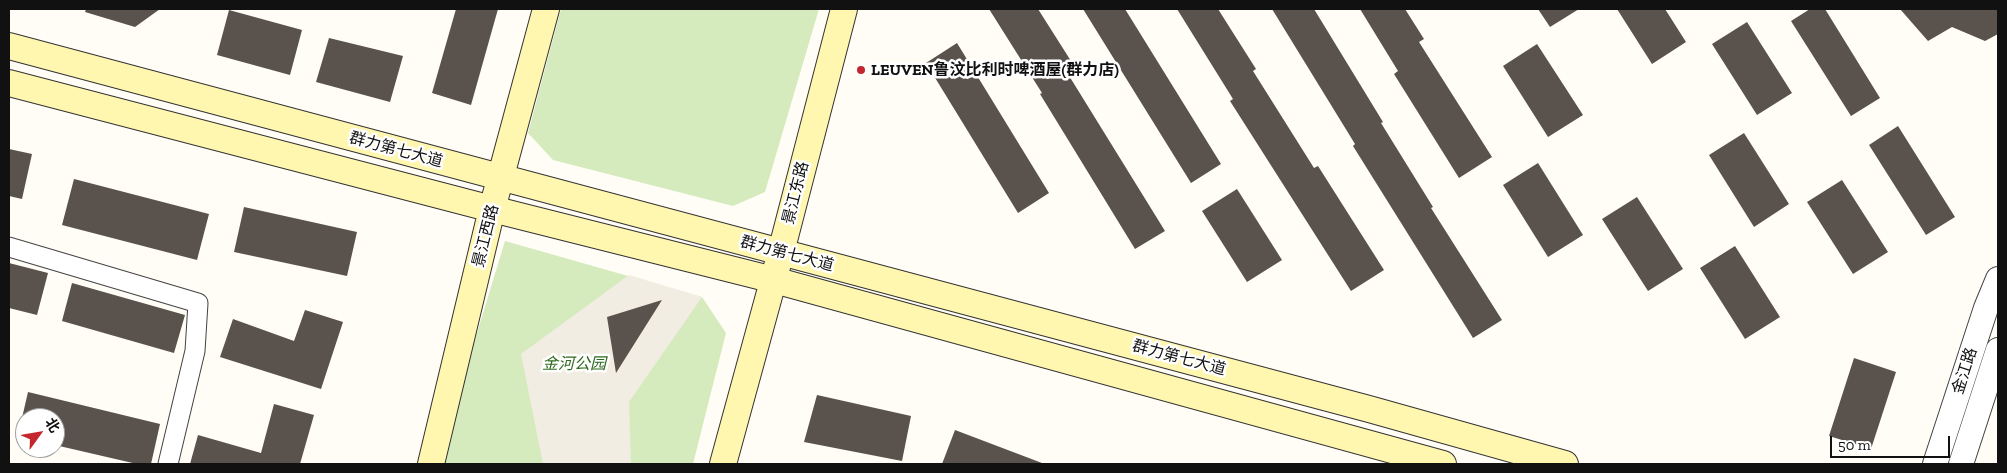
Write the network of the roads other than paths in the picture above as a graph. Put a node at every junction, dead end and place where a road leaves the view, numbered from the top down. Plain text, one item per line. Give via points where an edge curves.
1 (546, 9) edge
2 (844, 9) edge
3 (9, 46) edge
4 (9, 83) edge
5 (501, 178) junction
6 (492, 210) junction
7 (9, 247) edge
8 (781, 252) junction
9 (1998, 279) edge
10 (774, 280) junction
11 (1998, 350) edge
12 (168, 464) edge
13 (430, 464) edge
14 (723, 464) edge
15 (1443, 464) edge
16 (1565, 464) edge
17 (1935, 464) edge
18 (1961, 464) edge

1 - 5 main road, 景江西路
2 - 8 main road, 景江东路
3 - 5 main road, 群力第七大道
4 - 6 main road, 群力第七大道
5 - 6 main road, 景江西路
5 - 8 main road, 群力第七大道
6 - 10 main road, 群力第七大道
6 - 13 main road, 景江西路
7 - 12 street via 198,302 195,351
8 - 10 main road, 景江东路
8 - 16 main road, 群力第七大道
9 - 17 street, 金江路
10 - 14 main road, 景江东路
10 - 15 main road, 群力第七大道
11 - 18 street, 金江路

